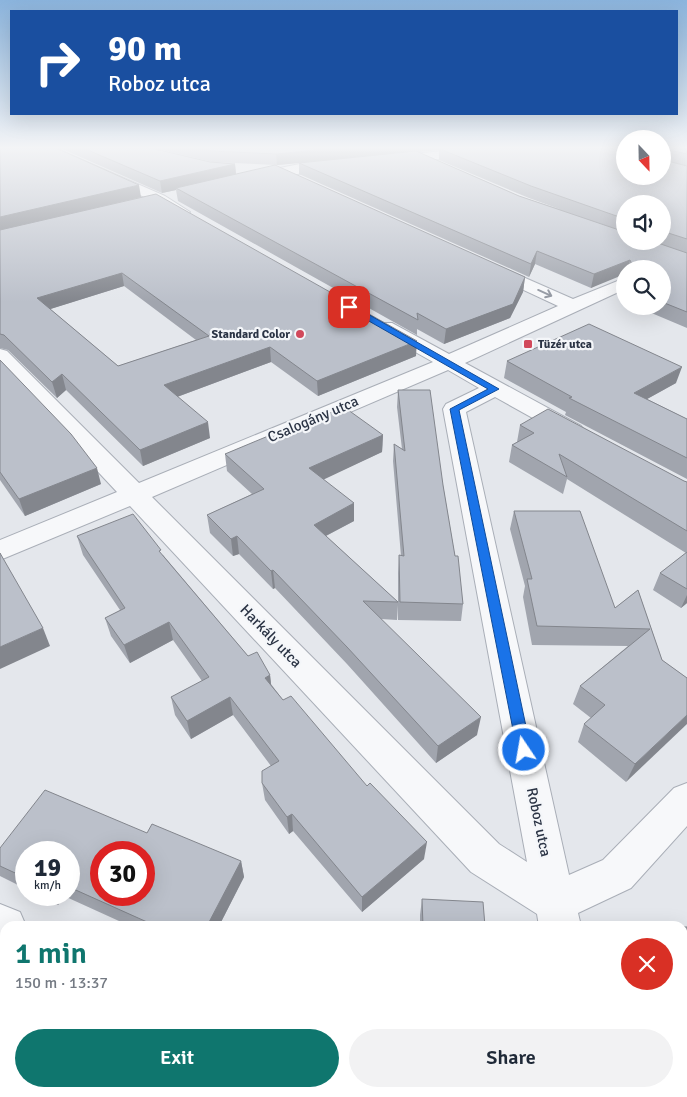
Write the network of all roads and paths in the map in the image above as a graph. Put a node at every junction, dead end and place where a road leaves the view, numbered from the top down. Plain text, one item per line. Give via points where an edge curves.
1 (160, 199) joint
2 (132, 206) edge
3 (194, 218) edge
4 (476, 261) edge
5 (616, 287) edge
6 (576, 306) junction
7 (371, 320) edge
8 (0, 355) edge
9 (447, 363) junction
10 (494, 389) junction
11 (591, 440) edge
12 (134, 494) junction
13 (0, 551) edge
14 (687, 800) edge
15 (558, 914) edge

1 - 2 street
1 - 3 street
4 -> 6 street
5 - 6 street, Csalogány utca
6 - 9 street, Csalogány utca
7 - 9 street
8 - 12 street, Harkály utca
9 - 10 street
9 - 12 street, Csalogány utca
10 - 11 street
10 - 15 street, Roboz utca via 454,409
12 - 13 street, Csalogány utca
12 - 15 street, Harkály utca via 485,858
14 - 15 street via 618,874

